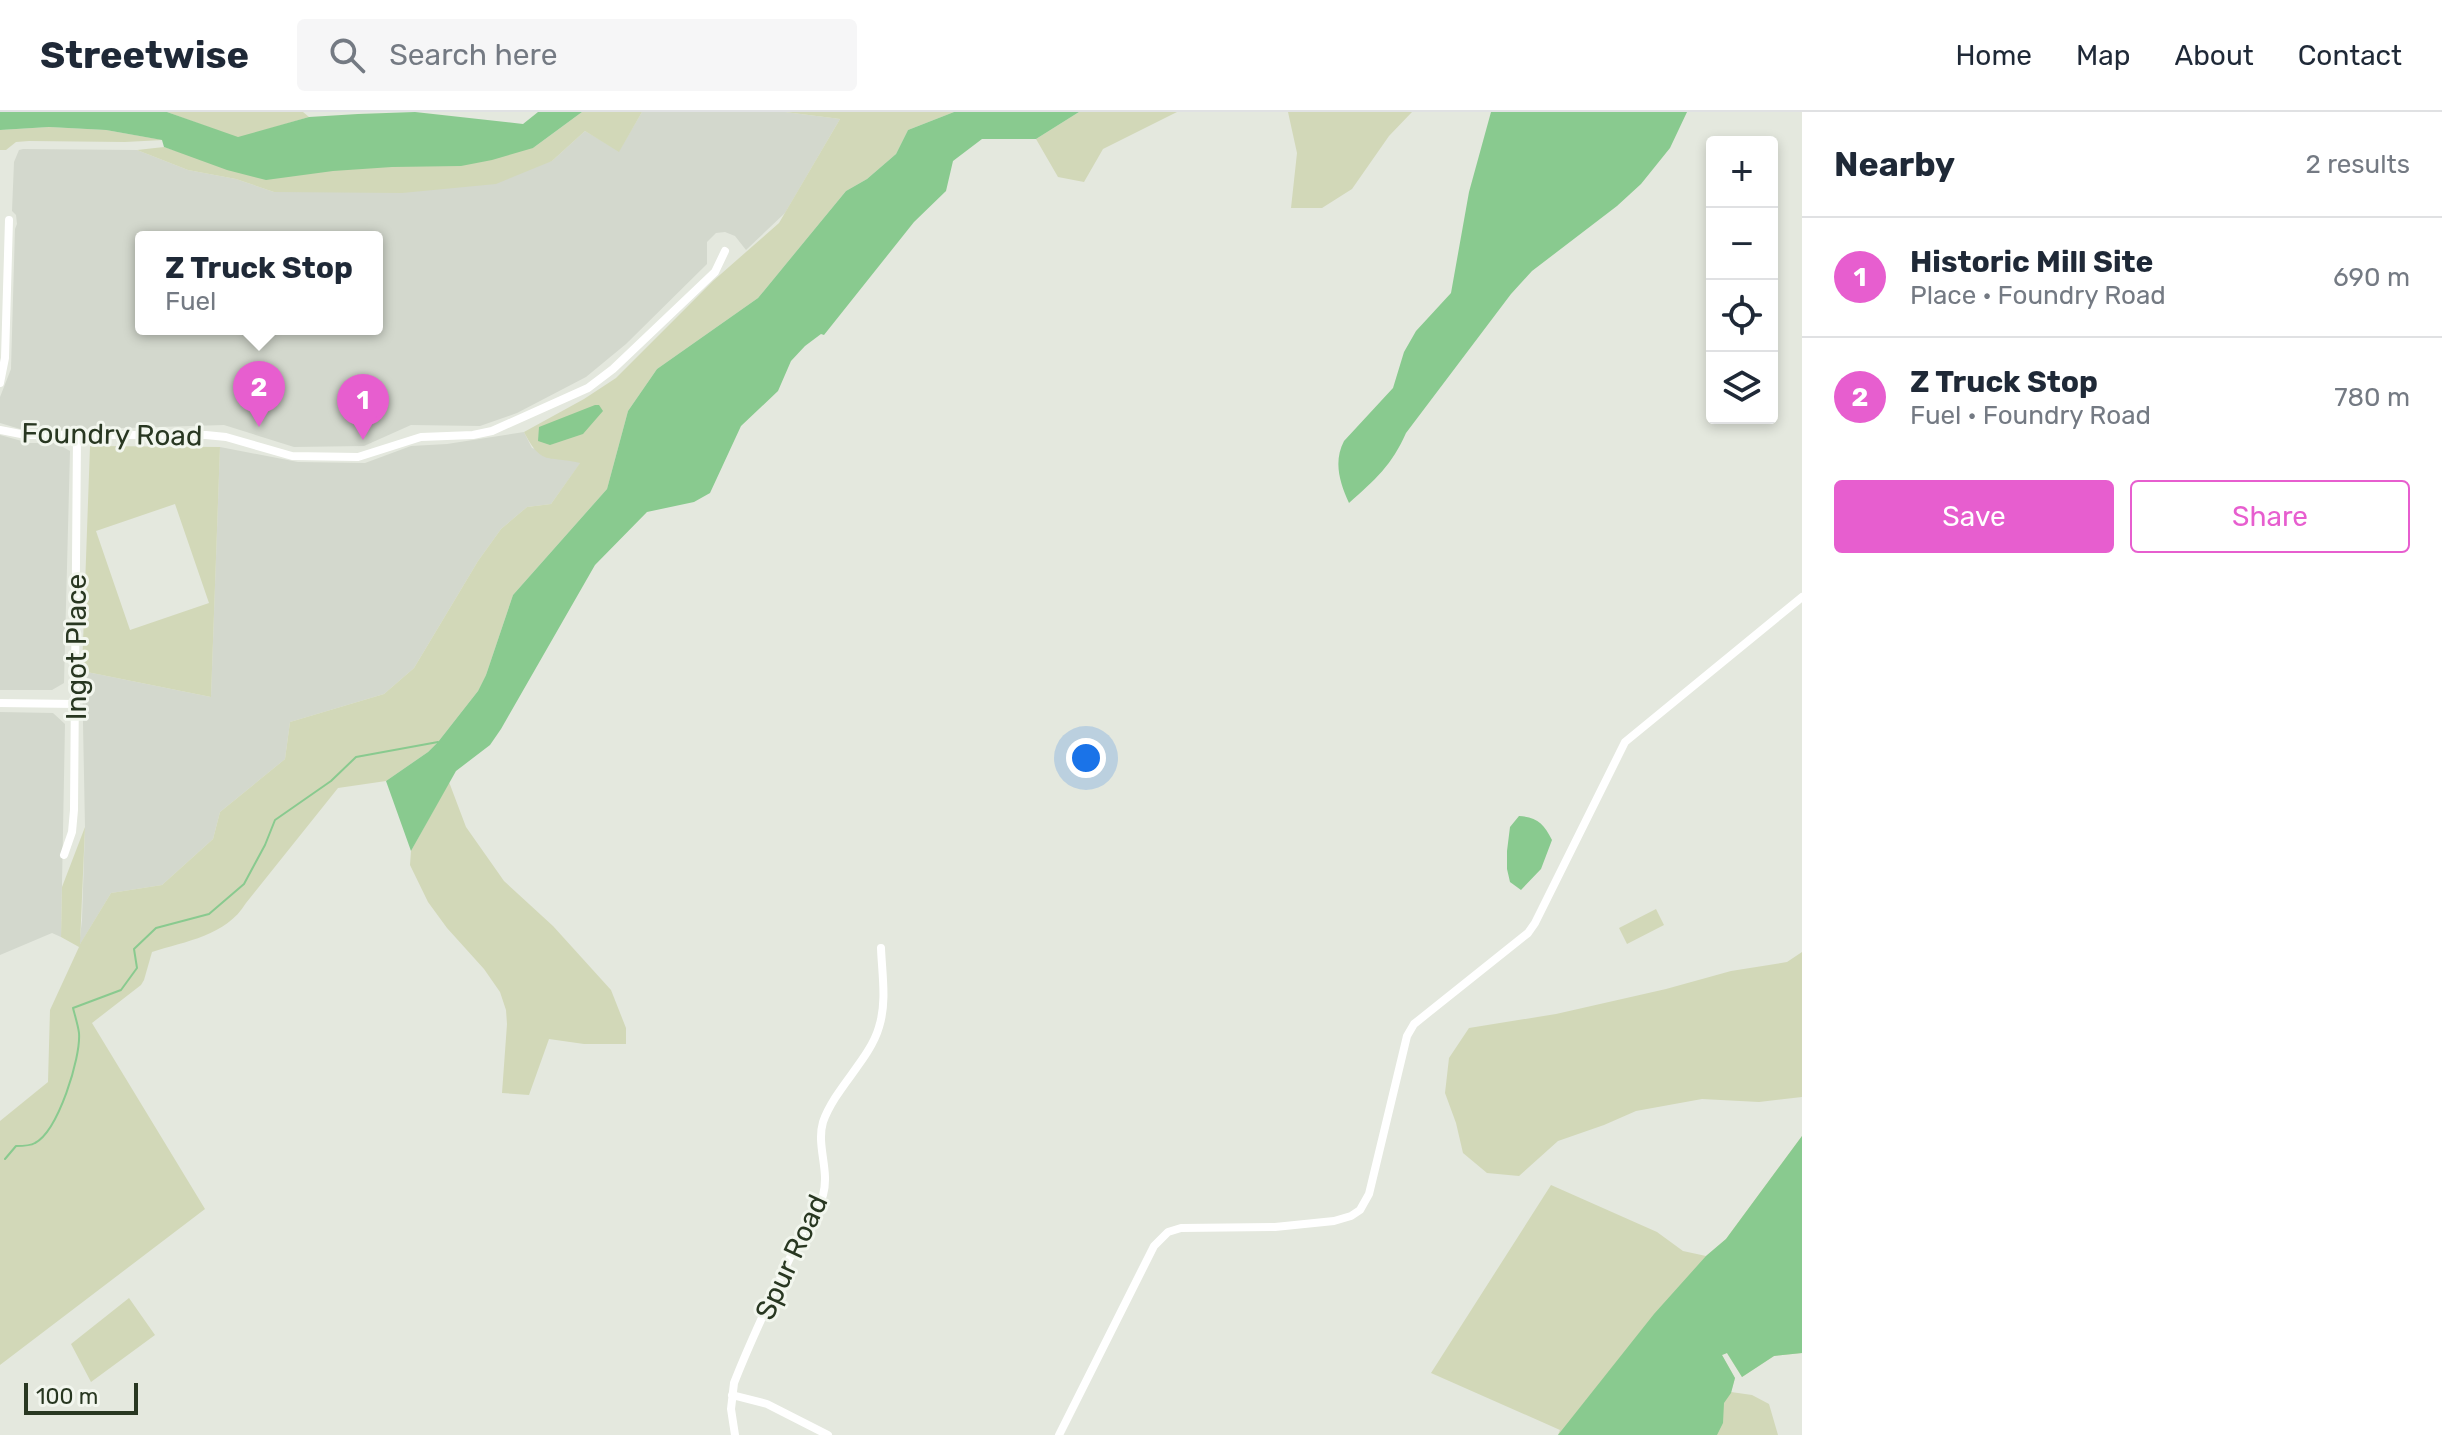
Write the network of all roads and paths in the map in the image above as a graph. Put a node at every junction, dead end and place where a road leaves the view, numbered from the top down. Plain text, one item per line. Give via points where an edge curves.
1 (9, 220) dead end
2 (725, 251) dead end
3 (0, 383) edge
4 (0, 430) edge
5 (77, 436) junction
6 (1802, 597) edge
7 (0, 703) edge
8 (76, 704) junction
9 (64, 855) dead end
10 (881, 948) dead end
11 (732, 1395) junction
12 (735, 1435) edge
13 (828, 1435) edge
14 (1059, 1435) edge

1 - 3 street
2 - 5 street, Foundry Road via 715,272 613,369 588,388 492,431 421,437 358,457 292,456 218,436
4 - 5 street, Foundry Road
5 - 8 street, Ingot Place
6 - 14 street via 1625,742 1528,933 1414,1024 1369,1194 1360,1210 1334,1221 1168,1232 1154,1246
7 - 8 street
8 - 9 street, Ingot Place via 73,828
10 - 11 street, Spur Road via 884,999 879,1030 826,1114 821,1135 824,1192 801,1233
11 - 12 street, Spur Road
11 - 13 street via 767,1404

